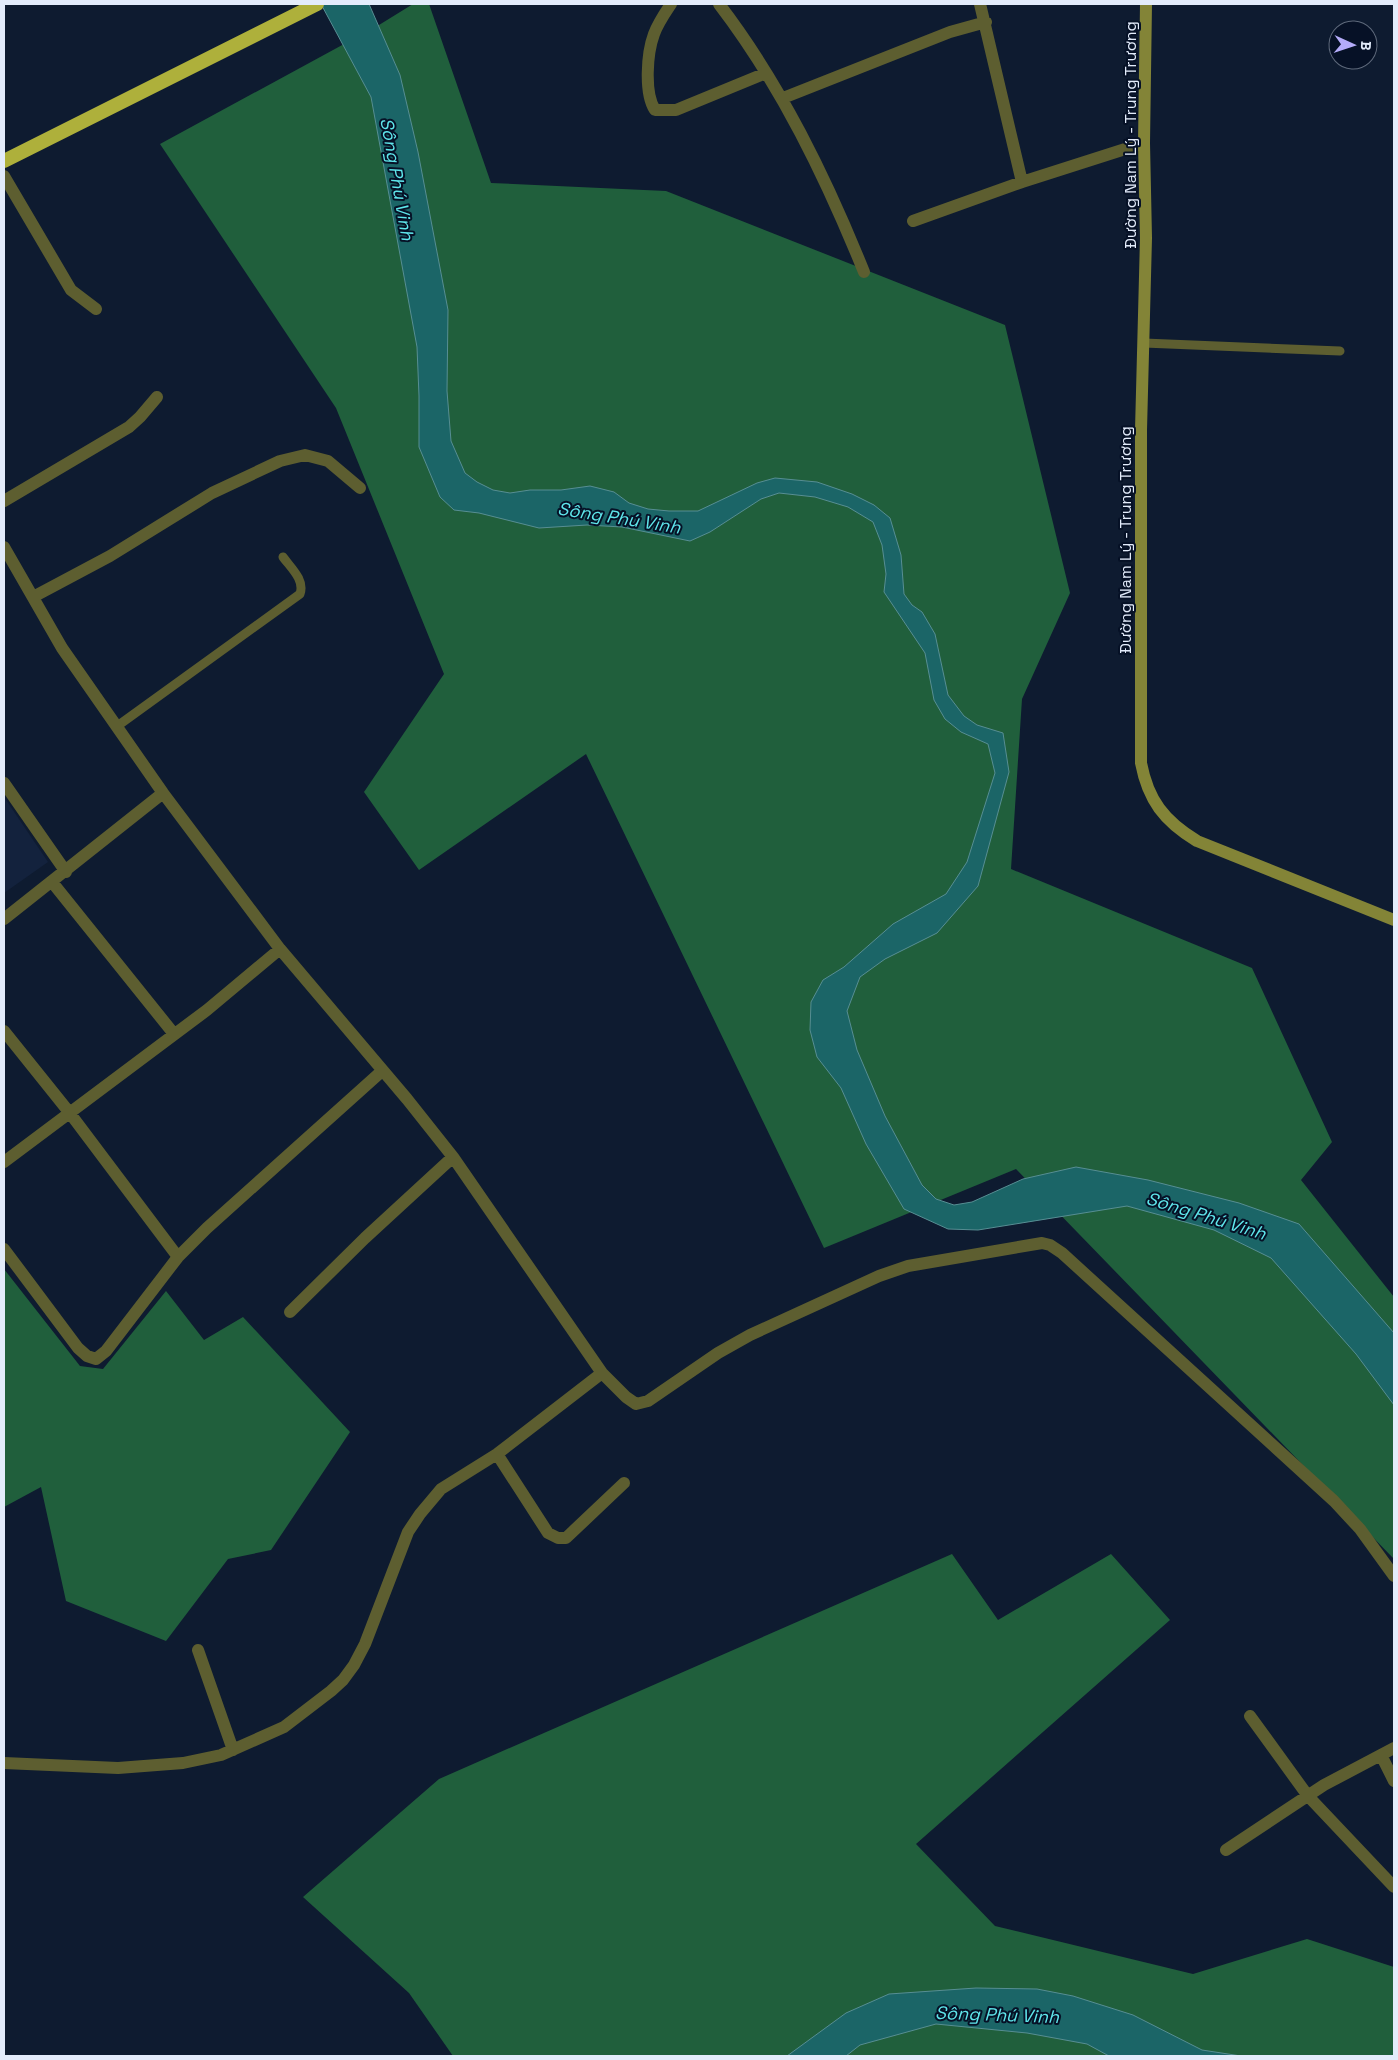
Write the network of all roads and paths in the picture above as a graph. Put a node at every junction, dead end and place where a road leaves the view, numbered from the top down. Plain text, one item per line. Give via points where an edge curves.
1 (316, 4) edge
2 (671, 4) edge
3 (719, 4) edge
4 (980, 4) edge
5 (1146, 4) edge
6 (986, 22) junction
7 (766, 73) junction
8 (782, 98) junction
9 (1144, 144) junction
10 (4, 161) edge
11 (4, 176) edge
12 (1022, 182) junction
13 (913, 220) dead end
14 (864, 272) dead end
15 (96, 309) dead end
16 (1144, 343) junction
17 (1340, 351) dead end
18 (157, 397) dead end
19 (360, 488) dead end
20 (4, 501) edge
21 (4, 547) edge
22 (283, 557) dead end
23 (33, 597) junction
24 (116, 727) junction
25 (4, 783) edge
26 (163, 793) junction
27 (66, 872) junction
28 (52, 882) junction
29 (4, 919) edge
30 (1394, 920) edge
31 (280, 949) junction
32 (4, 1031) edge
33 (174, 1034) junction
34 (382, 1071) junction
35 (69, 1112) junction
36 (453, 1157) junction
37 (4, 1162) edge
38 (4, 1249) edge
39 (178, 1257) junction
40 (290, 1312) dead end
41 (602, 1373) junction
42 (497, 1454) junction
43 (624, 1483) dead end
44 (1394, 1576) edge
45 (198, 1650) dead end
46 (1250, 1716) dead end
47 (1394, 1748) edge
48 (232, 1750) junction
49 (1381, 1755) junction
50 (4, 1763) edge
51 (1394, 1781) edge
52 (1308, 1796) junction
53 (1226, 1850) dead end
54 (1394, 1887) edge

1 - 10 highway
2 - 7 street via 652,44 648,94 654,110 676,110
3 - 7 street
4 - 6 street
5 - 9 main road, Đường Nam Lý - Trung Trương
6 - 8 street
6 - 12 street
7 - 8 street
8 - 14 street via 844,223
9 - 12 street
9 - 16 main road, Đường Nam Lý - Trung Trương
11 - 15 street via 66,282 77,296
12 - 13 street
16 - 17 lane
16 - 30 main road, Đường Nam Lý - Trung Trương via 1141,763 1148,790 1172,824 1197,841
18 - 20 street via 129,427
19 - 23 street via 328,461 304,455 280,461 212,493 110,556
21 - 23 street
22 - 24 lane via 301,582 300,594
23 - 24 street via 62,648
24 - 26 street
25 - 27 street
26 - 27 street
26 - 31 street
27 - 28 street
28 - 29 street
28 - 33 street
31 - 33 street
31 - 34 street
32 - 35 street
33 - 35 street
34 - 36 street
34 - 39 street
35 - 37 street
35 - 39 street
36 - 40 street
36 - 41 street
38 - 39 street via 78,1348 96,1359 106,1351
41 - 42 street
41 - 44 street via 636,1404 648,1401 750,1335 878,1276 908,1266 1042,1243 1050,1245 1322,1489 1360,1529
42 - 43 street via 548,1533 558,1538 566,1538
42 - 48 street via 441,1489 420,1514 408,1532 365,1644 343,1680 284,1727
45 - 48 street
46 - 52 street
47 - 49 street
48 - 50 street via 183,1763 118,1768
49 - 51 street
49 - 52 street via 1324,1784
52 - 53 street
52 - 54 street

